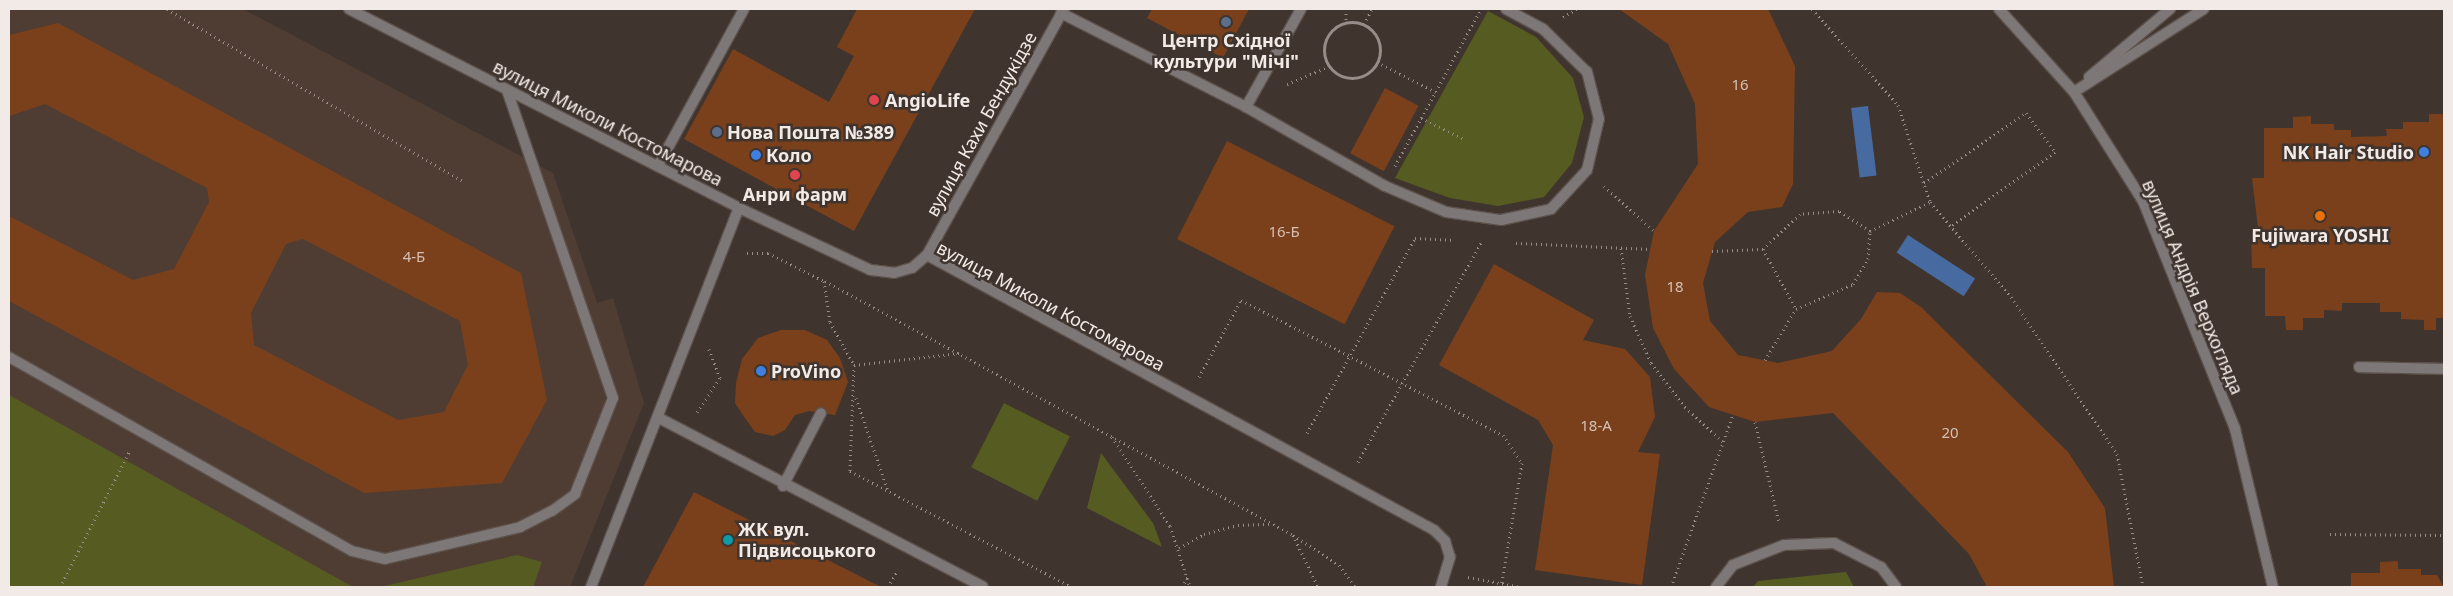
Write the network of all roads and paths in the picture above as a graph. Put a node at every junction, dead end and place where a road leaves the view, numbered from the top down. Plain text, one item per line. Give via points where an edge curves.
1 (167, 9) edge
2 (349, 9) edge
3 (744, 9) edge
4 (1301, 9) edge
5 (1346, 9) edge
6 (1372, 9) edge
7 (1480, 9) edge
8 (1506, 9) edge
9 (1812, 9) edge
10 (1999, 9) edge
11 (2170, 9) edge
12 (2204, 9) edge
13 (1063, 11) edge
14 (1346, 23) junction
15 (1364, 24) junction
16 (1377, 62) junction
17 (1330, 66) junction
18 (1278, 88) dead end
19 (507, 90) junction
20 (1436, 92) junction
21 (2074, 92) junction
22 (1246, 107) junction
23 (1421, 118) junction
24 (1462, 138) dead end
25 (658, 166) junction
26 (1587, 170) junction
27 (464, 182) dead end
28 (1924, 183) junction
29 (1385, 186) junction
30 (1930, 202) junction
31 (740, 208) junction
32 (1951, 226) junction
33 (1654, 231) dead end
34 (1870, 231) junction
35 (1462, 240) dead end
36 (1471, 240) dead end
37 (1481, 241) junction
38 (1490, 242) dead end
39 (1509, 242) dead end
40 (1621, 248) junction
41 (1650, 249) dead end
42 (1762, 249) junction
43 (1712, 251) dead end
44 (927, 255) junction
45 (739, 256) dead end
46 (824, 281) junction
47 (1796, 309) junction
48 (962, 353) junction
49 (9, 357) edge
50 (1350, 357) junction
51 (1765, 360) dead end
52 (854, 365) junction
53 (2358, 367) dead end
54 (2444, 369) edge
55 (1402, 383) junction
56 (855, 395) junction
57 (1188, 397) junction
58 (821, 413) dead end
59 (1733, 415) dead end
60 (659, 418) junction
61 (1755, 422) dead end
62 (140, 431) junction
63 (1110, 434) junction
64 (1724, 443) junction
65 (1295, 455) junction
66 (1347, 483) junction
67 (784, 486) junction
68 (888, 492) junction
69 (1274, 524) junction
70 (1293, 534) junction
71 (2330, 534) dead end
72 (2444, 535) edge
73 (1784, 544) junction
74 (1179, 548) junction
75 (1448, 573) junction
76 (1189, 574) junction
77 (1502, 585) edge
78 (60, 587) edge
79 (591, 587) edge
80 (983, 587) edge
81 (1072, 587) edge
82 (1182, 587) edge
83 (1190, 587) edge
84 (1318, 587) edge
85 (1355, 587) edge
86 (1441, 587) edge
87 (1521, 587) edge
88 (1671, 587) edge
89 (1716, 587) edge
90 (1896, 587) edge
91 (2143, 587) edge
92 (2273, 587) edge

1 - 27 path
2 - 19 street, вулиця Миколи Костомарова
3 - 25 street
4 - 22 street
5 - 14 path
6 - 15 path
7 - 20 path
8 - 26 street via 1543,29 1587,72 1599,119
9 - 28 path via 1898,105
10 - 21 street, вулиця Андрія Верхогляда
11 - 21 street via 2113,53
12 - 21 street
13 - 22 street
13 - 44 street, вулиця Кахи Бендукідзе
14 - 15 path
14 - 17 path via 1326,39
15 - 16 path via 1380,44
16 - 17 path via 1355,77
16 - 20 path
17 - 18 path
19 - 25 street, вулиця Миколи Костомарова
19 - 62 street via 614,398 575,494 520,527 385,559 352,551
20 - 23 path
21 - 92 street, вулиця Андрія Верхогляда via 2143,201 2235,429
22 - 29 street
23 - 24 path
23 - 29 path
25 - 31 street, вулиця Миколи Костомарова
26 - 29 street via 1551,209 1501,220 1446,212
26 - 33 path
28 - 30 path
28 - 32 path via 2026,113 2055,152
30 - 32 path
30 - 34 path
31 - 44 street, вулиця Миколи Костомарова via 871,270 894,273 912,268
31 - 60 street
32 - 91 path via 2011,297 2117,454
34 - 42 path via 1839,211 1800,214
34 - 47 path via 1868,259 1852,284
35 - 50 path via 1415,238
36 - 37 path
37 - 38 path
37 - 55 path
39 - 40 path
40 - 41 path
40 - 64 path via 1630,316 1651,363 1685,407
42 - 43 path
42 - 47 path
44 - 57 street, вулиця Миколи Костомарова
45 - 46 path via 752,251 768,253
46 - 48 path
46 - 52 path via 830,322
47 - 51 path
48 - 52 path
48 - 63 path
49 - 62 street
50 - 55 path
50 - 57 path via 1241,300
50 - 65 path
52 - 56 path
53 - 54 street
55 - 66 path
55 - 77 path via 1502,435 1522,463
56 - 68 path
56 - 68 path via 850,471
57 - 65 street, вулиця Миколи Костомарова
58 - 67 street
59 - 64 path
60 - 67 street
60 - 79 street
61 - 73 path
62 - 78 path
63 - 69 path
63 - 74 path via 1144,480
64 - 88 path
65 - 66 street, вулиця Миколи Костомарова
66 - 75 street, вулиця Миколи Костомарова via 1434,530 1445,541 1450,557
67 - 80 street
68 - 81 path
69 - 70 path
69 - 74 path via 1238,525 1204,534
70 - 84 path
70 - 85 path via 1339,565
71 - 72 path
73 - 89 street via 1733,565
73 - 90 street via 1834,543 1881,567
74 - 76 path
75 - 77 path
75 - 86 street, вулиця Миколи Костомарова
76 - 82 path
76 - 83 path
77 - 87 path

